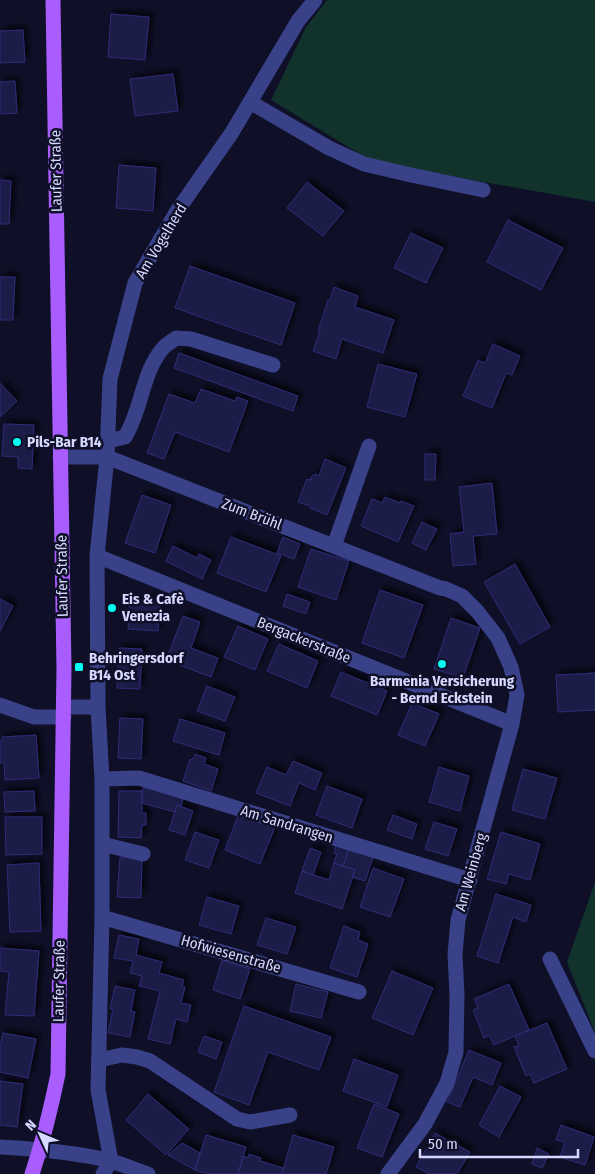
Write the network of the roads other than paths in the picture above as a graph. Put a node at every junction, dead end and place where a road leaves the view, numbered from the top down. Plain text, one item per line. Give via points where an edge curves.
1 (54, 0) edge
2 (315, 0) edge
3 (250, 102) junction
4 (483, 190) dead end
5 (273, 365) dead end
6 (108, 441) junction
7 (369, 446) dead end
8 (60, 457) junction
9 (107, 457) junction
10 (334, 546) junction
11 (97, 556) junction
12 (440, 588) joint
13 (0, 705) edge
14 (98, 707) junction
15 (64, 712) junction
16 (512, 724) junction
17 (102, 779) junction
18 (102, 844) junction
19 (143, 854) dead end
20 (470, 880) junction
21 (102, 917) junction
22 (550, 959) dead end
23 (360, 992) dead end
24 (595, 1051) edge
25 (99, 1060) junction
26 (290, 1115) dead end
27 (0, 1147) edge
28 (40, 1150) junction
29 (107, 1168) edge
30 (32, 1174) edge
31 (148, 1174) edge
32 (388, 1174) edge

1 - 8 main road, Laufer Straße
2 - 3 street, Am Vogelherd via 298,21
3 - 4 street via 329,148 364,164
3 - 6 street, Am Vogelherd via 177,211 135,283 110,379
5 - 6 street via 190,339 176,338 163,348 150,368 131,428 125,437
6 - 9 street, Am Vogelherd
7 - 10 street
8 - 9 street, Zum Brühl
8 - 15 main road, Laufer Straße
9 - 10 street, Zum Brühl
9 - 11 street
10 - 12 street, Zum Brühl
11 - 14 street
11 - 16 street, Bergackerstraße
12 - 16 street, Am Weinberg via 462,596 498,638 511,666 517,695
13 - 15 street via 34,717
14 - 15 street
14 - 17 street
15 - 28 main road, Laufer Straße via 58,1074
16 - 20 street, Am Weinberg
17 - 18 street
17 - 20 street, Am Sandrangen via 139,778
18 - 19 street
18 - 21 street
20 - 32 street, Am Weinberg via 458,920 456,1052 447,1083 425,1124
21 - 23 street, Hofwiesenstraße
21 - 25 street
22 - 24 street
25 - 26 street via 122,1055 150,1061 237,1119 250,1122
25 - 29 street via 98,1090
27 - 28 street
28 - 29 street via 69,1154
28 - 30 main road, Laufer Straße
29 - 31 street

